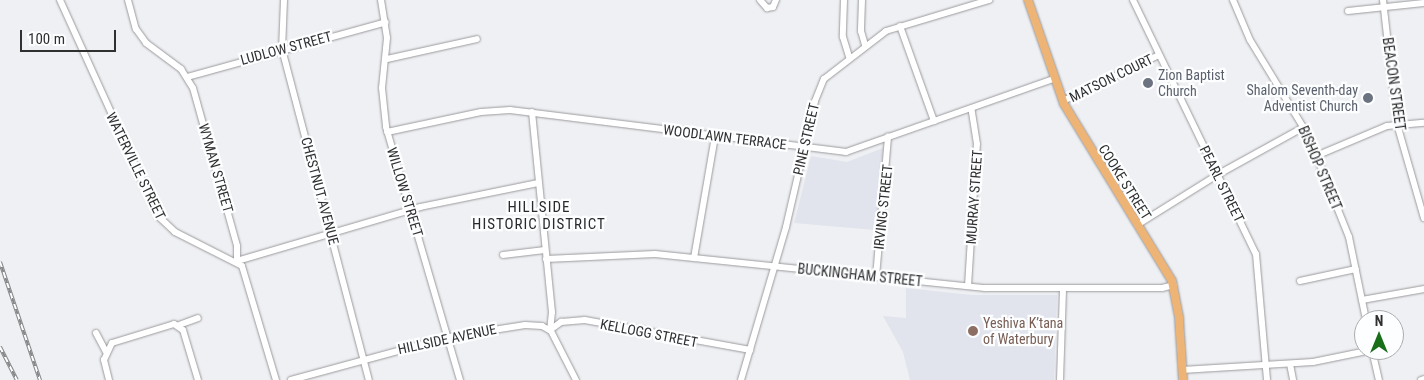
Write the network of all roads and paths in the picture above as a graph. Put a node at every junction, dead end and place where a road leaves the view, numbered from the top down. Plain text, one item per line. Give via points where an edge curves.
1 (60, 0) edge
2 (128, 0) edge
3 (284, 0) edge
4 (381, 0) edge
5 (760, 0) edge
6 (776, 0) edge
7 (844, 0) edge
8 (862, 0) edge
9 (989, 0) edge
10 (1028, 0) edge
11 (1133, 0) edge
12 (1233, 0) edge
13 (1383, 0) edge
14 (1424, 3) edge
15 (1384, 8) junction
16 (1348, 11) dead end
17 (386, 22) junction
18 (900, 26) junction
19 (478, 40) dead end
20 (865, 45) junction
21 (282, 49) junction
22 (1159, 55) junction
23 (849, 57) junction
24 (387, 59) junction
25 (186, 77) junction
26 (1053, 79) junction
27 (1063, 101) junction
28 (971, 108) junction
29 (532, 112) junction
30 (934, 121) junction
31 (1424, 123) edge
32 (1397, 124) junction
33 (1304, 127) junction
34 (387, 132) junction
35 (715, 136) junction
36 (888, 138) junction
37 (804, 147) junction
38 (1316, 156) junction
39 (1217, 175) junction
40 (538, 183) junction
41 (410, 210) junction
42 (1424, 218) edge
43 (1138, 225) junction
44 (330, 232) junction
45 (545, 250) junction
46 (504, 255) dead end
47 (694, 258) junction
48 (546, 259) junction
49 (237, 261) junction
50 (774, 267) junction
51 (1356, 269) junction
52 (876, 277) junction
53 (1300, 281) dead end
54 (968, 286) junction
55 (1174, 286) junction
56 (1063, 288) junction
57 (1424, 289) edge
58 (1362, 300) junction
59 (1364, 310) edge
60 (198, 318) dead end
61 (179, 325) junction
62 (550, 330) junction
63 (96, 334) dead end
64 (449, 337) junction
65 (750, 350) junction
66 (106, 352) junction
67 (1354, 353) edge
68 (364, 358) junction
69 (1374, 360) edge
70 (1290, 364) junction
71 (1266, 365) junction
72 (1182, 370) junction
73 (108, 380) edge
74 (198, 380) edge
75 (276, 380) edge
76 (291, 380) edge
77 (370, 380) edge
78 (460, 380) edge
79 (576, 380) edge
80 (741, 380) edge
81 (1060, 380) edge
82 (1183, 380) edge
83 (1267, 380) edge
84 (1292, 380) edge
85 (1379, 380) edge

1 - 49 street, WATERVILLE STREET via 158,216 175,232
2 - 25 street via 136,29 146,43
3 - 21 street, CHESTNUT AVENUE
4 - 17 street, WILLOW STREET
5 - 6 street via 767,8 773,7
7 - 23 street via 842,37
8 - 20 street via 861,28
9 - 18 street, PINE STREET
10 - 26 main road, COOKE STREET
11 - 22 street, PEARL STREET
12 - 33 street, BISHOP STREET via 1250,40
13 - 15 street, BEACON STREET
14 - 15 street
15 - 16 street
15 - 32 street, BEACON STREET
17 - 21 street, LUDLOW STREET
17 - 24 street, WILLOW STREET
18 - 20 street, PINE STREET
18 - 30 street
19 - 24 street
20 - 23 street, PINE STREET
21 - 25 street, LUDLOW STREET
21 - 44 street, CHESTNUT AVENUE
22 - 27 street, MATSON COURT
22 - 39 street, PEARL STREET
23 - 37 street, PINE STREET via 821,84
24 - 34 street, WILLOW STREET via 382,106
25 - 49 street, WYMAN STREET via 194,92 237,246
26 - 27 main road, COOKE STREET
26 - 28 street, WOODLAWN TERRACE
27 - 43 main road, COOKE STREET
28 - 30 street, WOODLAWN TERRACE
28 - 54 street, MURRAY STREET via 978,144
29 - 34 street, WOODLAWN TERRACE via 487,111
29 - 35 street, WOODLAWN TERRACE
29 - 40 street
30 - 36 street, WOODLAWN TERRACE
31 - 32 street
32 - 38 street
32 - 42 street, BEACON STREET
33 - 38 street, BISHOP STREET
33 - 39 street
34 - 41 street, WILLOW STREET
35 - 37 street, WOODLAWN TERRACE
35 - 47 street
36 - 37 street, WOODLAWN TERRACE via 846,152
36 - 52 street, IRVING STREET
37 - 50 street, PINE STREET
38 - 51 street, BISHOP STREET via 1347,233
39 - 43 street
39 - 71 street, PEARL STREET via 1256,254
40 - 41 street
40 - 45 street
41 - 44 street
41 - 64 street, WILLOW STREET
43 - 55 main road, COOKE STREET
44 - 49 street
44 - 68 street, CHESTNUT AVENUE
45 - 46 street
45 - 48 street
47 - 48 street, BUCKINGHAM STREET via 650,254
47 - 50 street, BUCKINGHAM STREET
48 - 62 street via 552,312
49 - 75 street via 243,269
50 - 52 street, BUCKINGHAM STREET
50 - 65 street, PINE STREET
51 - 53 street
51 - 58 street, BISHOP STREET
52 - 54 street, BUCKINGHAM STREET
54 - 56 street, BUCKINGHAM STREET
55 - 56 street, BUCKINGHAM STREET
55 - 72 main road, COOKE STREET
56 - 81 street
57 - 58 street
58 - 59 street, BISHOP STREET
60 - 61 street
61 - 66 street via 171,324 121,339
61 - 74 street
62 - 64 street, HILLSIDE AVENUE via 520,325
62 - 65 street, KELLOGG STREET via 561,322 585,320
62 - 79 street
63 - 66 street
64 - 68 street, HILLSIDE AVENUE
64 - 78 street, WILLOW STREET
65 - 80 street, PINE STREET
66 - 73 street via 104,363
67 - 70 street
68 - 76 street, HILLSIDE AVENUE
68 - 77 street, CHESTNUT AVENUE
69 - 85 street
70 - 71 street
70 - 84 street
71 - 72 street
71 - 83 street, PEARL STREET
72 - 82 main road, COOKE STREET

